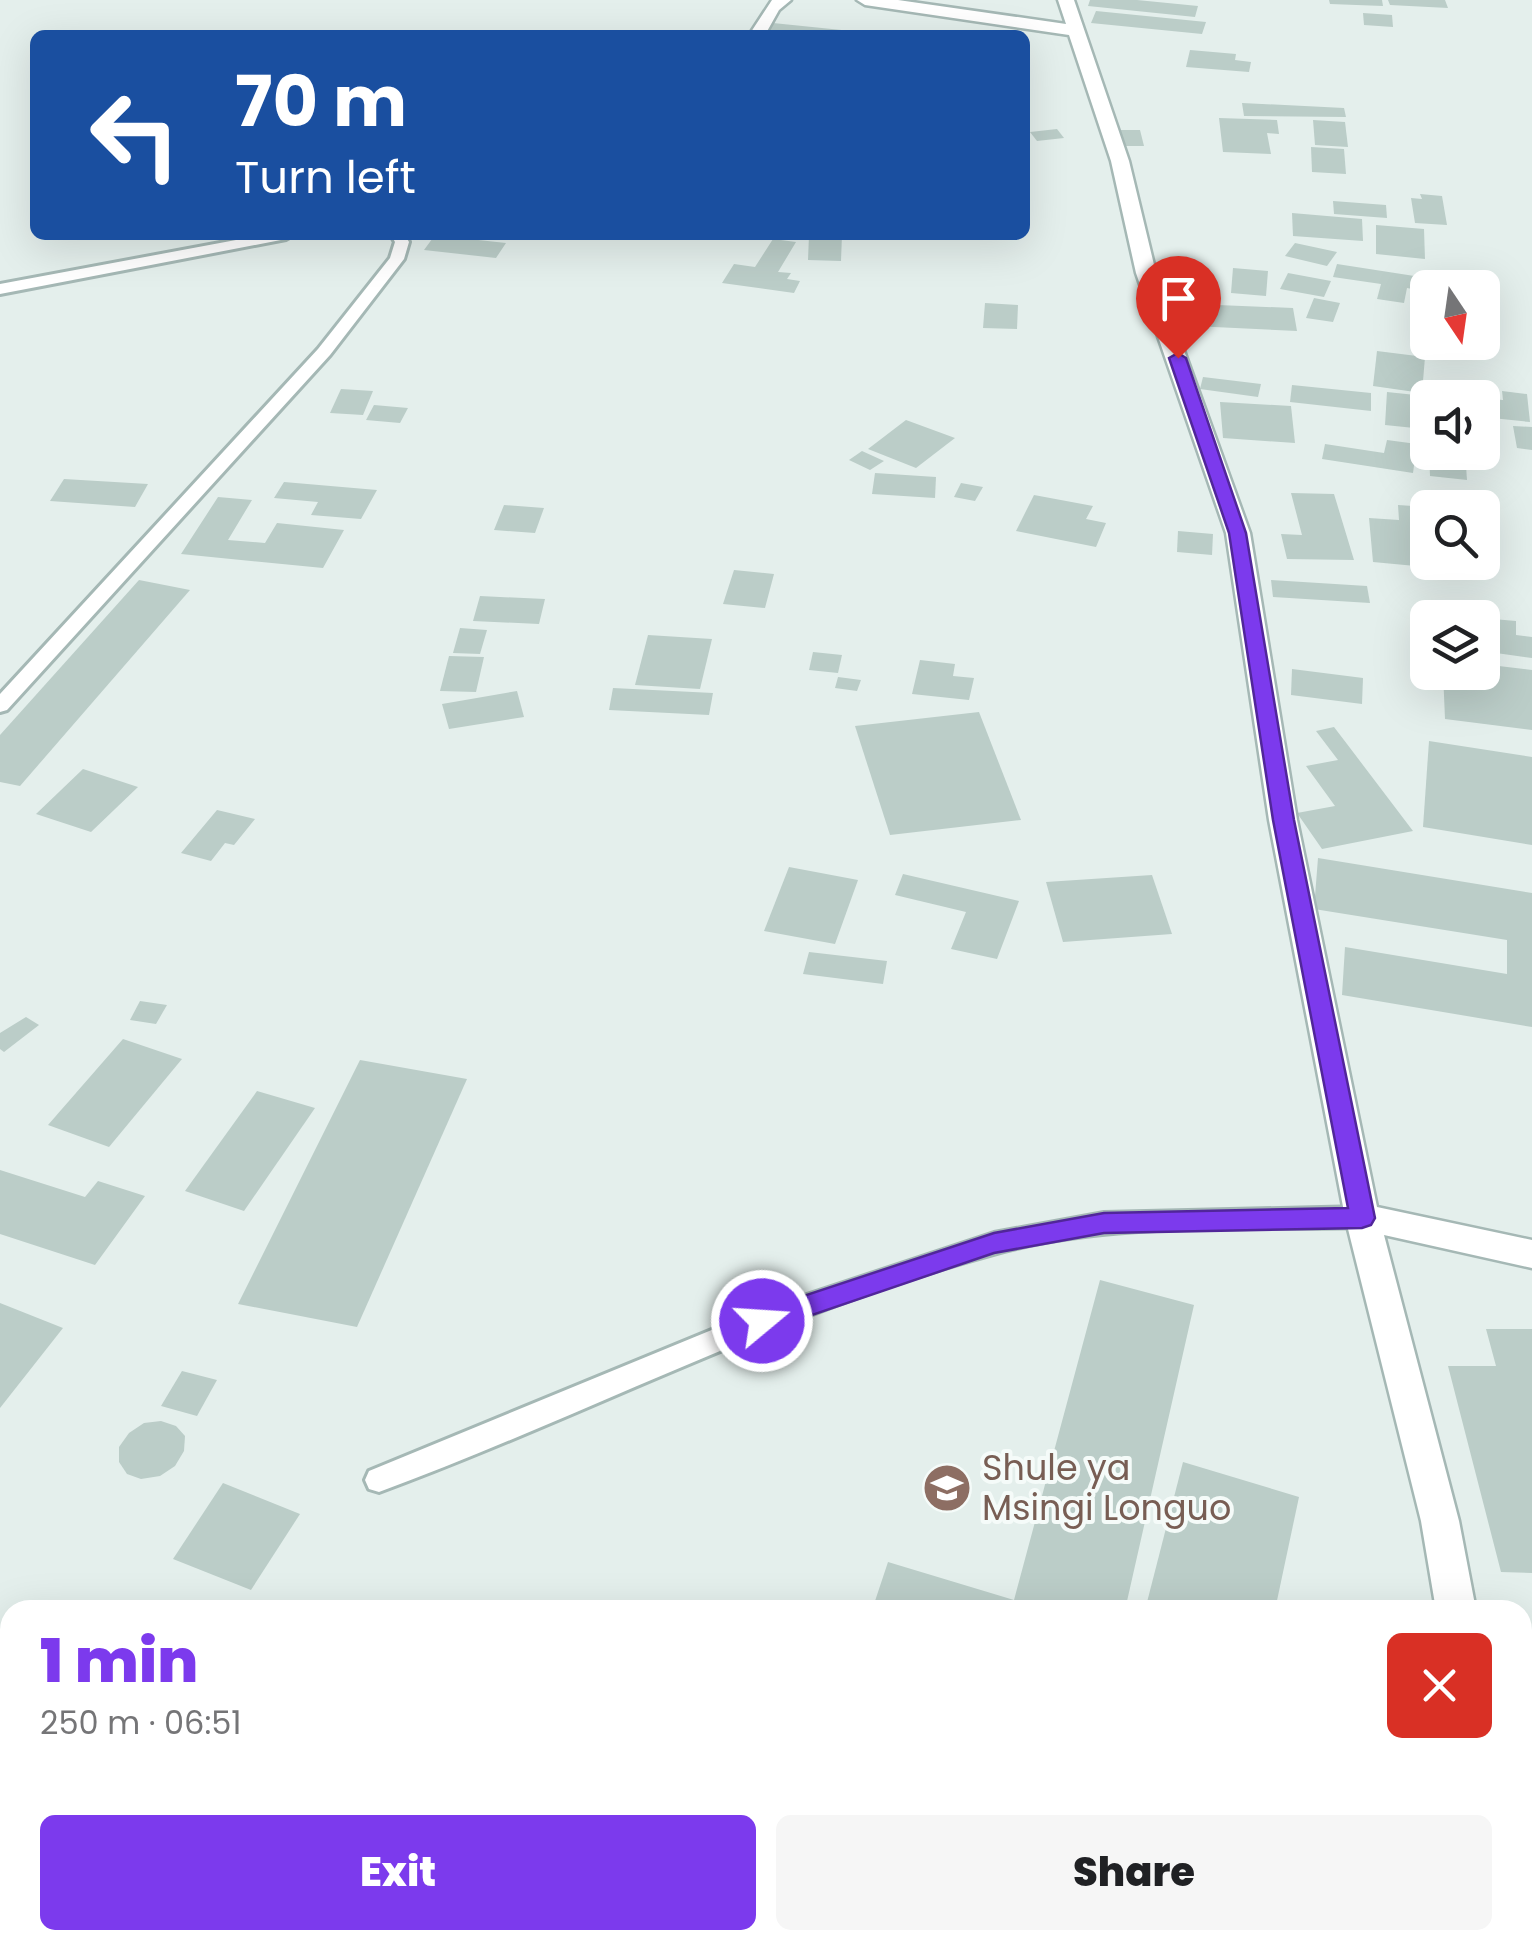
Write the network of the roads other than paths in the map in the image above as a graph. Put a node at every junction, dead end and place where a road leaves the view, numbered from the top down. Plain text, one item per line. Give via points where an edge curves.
1 (783, 0) edge
2 (864, 0) edge
3 (1066, 0) edge
4 (760, 30) edge
5 (1077, 31) junction
6 (260, 240) edge
7 (401, 240) edge
8 (0, 289) edge
9 (0, 706) edge
10 (1362, 1218) junction
11 (1532, 1254) edge
12 (379, 1480) dead end
13 (1454, 1600) edge

1 - 4 street
2 - 5 street
3 - 5 street
5 - 10 street via 1120,161 1146,273 1238,533 1283,820
6 - 8 lane
7 - 9 lane via 397,259 324,352
10 - 11 street
10 - 12 lane via 1104,1223 994,1243 762,1321
10 - 13 street

